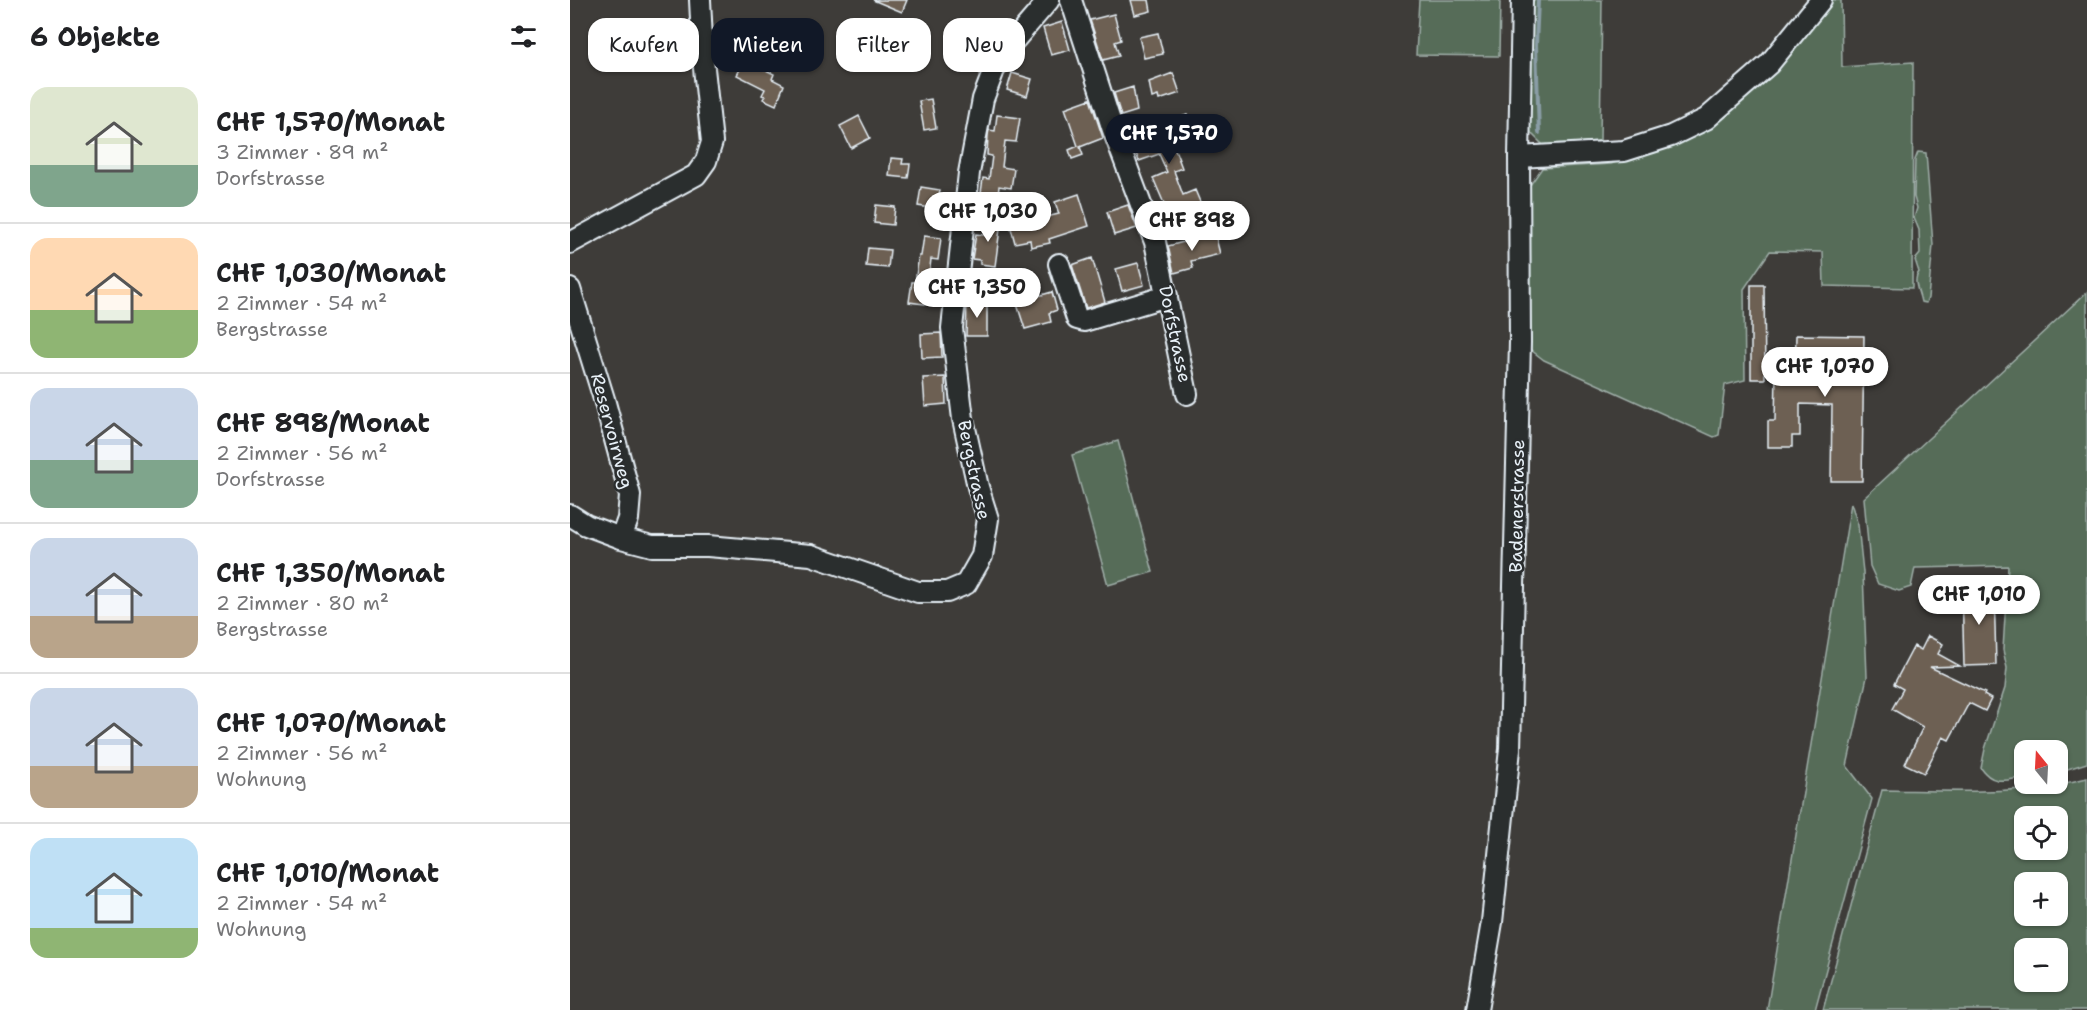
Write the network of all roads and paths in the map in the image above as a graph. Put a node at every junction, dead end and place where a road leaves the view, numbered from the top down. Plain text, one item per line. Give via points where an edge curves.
1 (700, 0) edge
2 (1049, 0) edge
3 (1071, 0) edge
4 (1522, 0) edge
5 (1821, 0) edge
6 (1519, 157) junction
7 (570, 243) edge
8 (1059, 264) dead end
9 (570, 289) edge
10 (1167, 296) junction
11 (1187, 394) dead end
12 (570, 515) edge
13 (621, 538) junction
14 (1478, 1010) edge

1 - 7 street via 712,142 706,161 696,175
2 - 13 street, Bergstrasse via 994,70 983,99 969,173 952,328 963,419 988,519 982,556 966,584 947,592 918,592 811,555 708,546 652,546
3 - 10 street, Dorfstrasse via 1155,242
4 - 6 street, Badenerstrasse
5 - 6 street via 1768,64 1706,119 1671,136 1624,151
6 - 14 street, Badenerstrasse via 1520,355 1510,749 1492,922
8 - 10 street via 1077,319 1084,321
9 - 13 street, Reservoirweg via 630,495
10 - 11 street, Dorfstrasse
12 - 13 street, Bergstrasse

